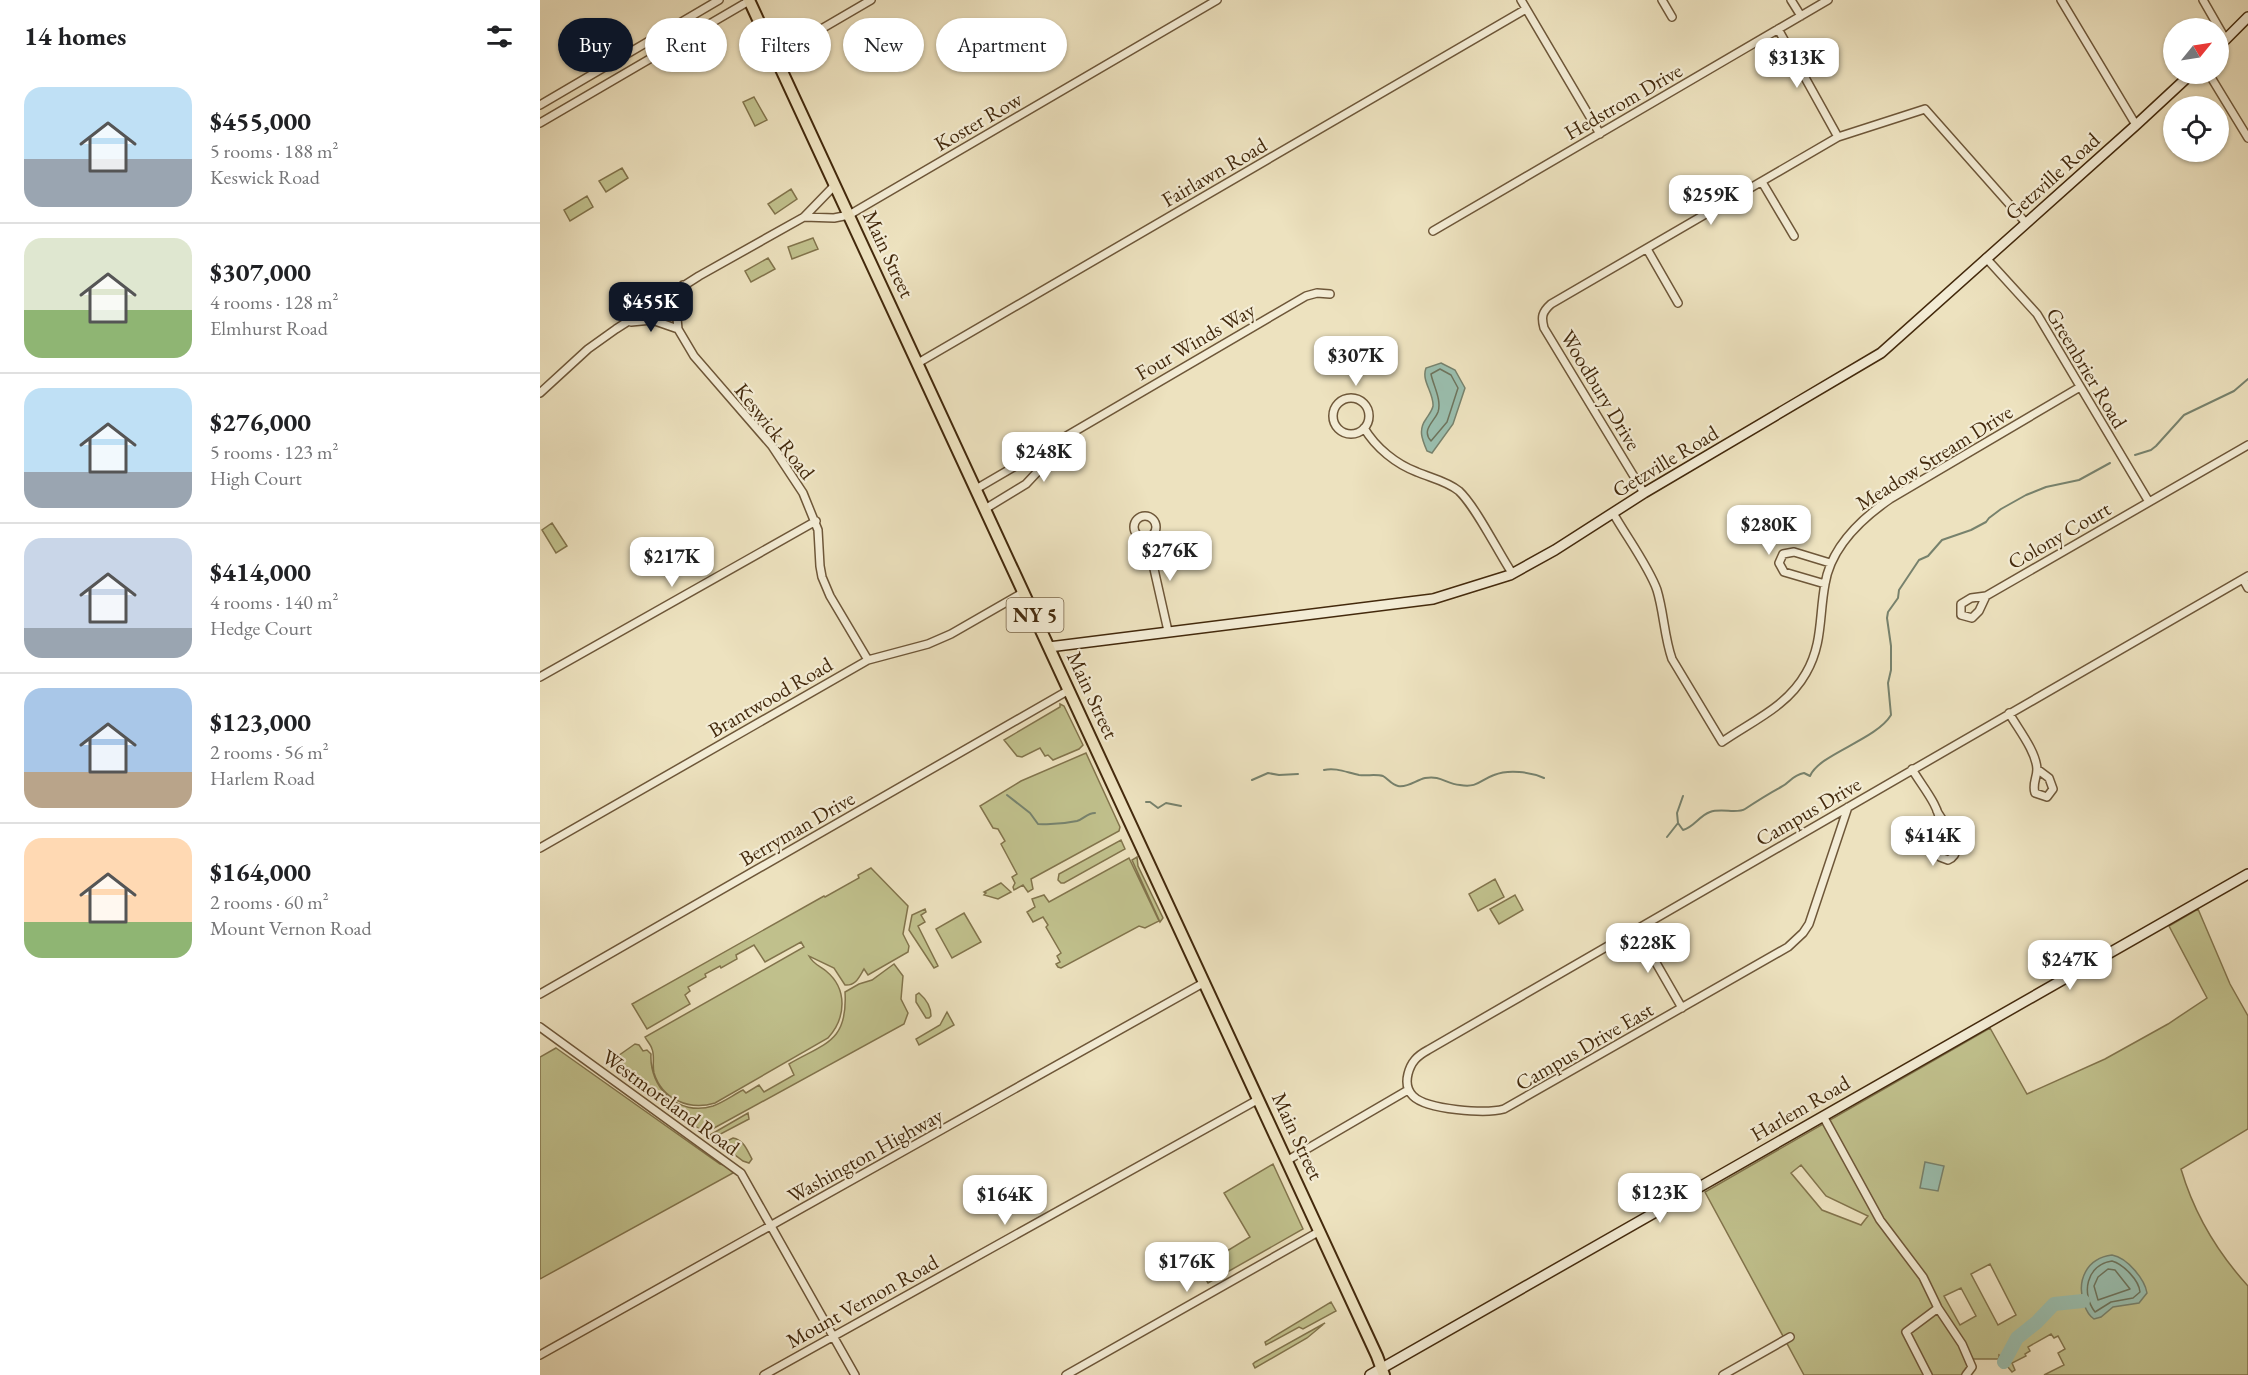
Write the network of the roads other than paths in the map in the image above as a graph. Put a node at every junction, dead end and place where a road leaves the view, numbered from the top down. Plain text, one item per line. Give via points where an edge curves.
1 (719, 0) edge
2 (749, 0) edge
3 (871, 0) edge
4 (1217, 0) edge
5 (1521, 0) edge
6 (1662, 0) edge
7 (1791, 0) edge
8 (1828, 0) edge
9 (2061, 0) edge
10 (2203, 0) edge
11 (1526, 9) junction
12 (1801, 16) junction
13 (1672, 17) dead end
14 (2248, 17) edge
15 (689, 18) edge
16 (719, 18) edge
17 (758, 18) edge
18 (2213, 18) edge
19 (831, 24) edge
20 (1778, 30) junction
21 (2229, 37) edge
22 (645, 44) edge
23 (645, 61) edge
24 (783, 72) edge
25 (2180, 84) edge
26 (2215, 84) edge
27 (540, 105) edge
28 (540, 123) edge
29 (2136, 125) junction
30 (1600, 134) junction
31 (1838, 137) junction
32 (2248, 138) edge
33 (1762, 182) junction
34 (835, 186) junction
35 (849, 215) junction
36 (804, 217) junction
37 (2026, 223) junction
38 (1433, 231) dead end
39 (1794, 236) dead end
40 (1647, 249) junction
41 (1986, 258) junction
42 (684, 285) junction
43 (1330, 294) dead end
44 (1678, 303) dead end
45 (626, 323) junction
46 (678, 329) junction
47 (918, 363) junction
48 (2080, 387) junction
49 (540, 393) edge
50 (1080, 428) junction
51 (1364, 428) junction
52 (2248, 445) edge
53 (976, 489) junction
54 (1644, 493) junction
55 (2149, 502) junction
56 (985, 509) junction
57 (1613, 513) junction
58 (816, 521) junction
59 (1147, 538) dead end
60 (1830, 563) junction
61 (1512, 573) junction
62 (2245, 578) edge
63 (1825, 584) junction
64 (2248, 588) edge
65 (1024, 592) junction
66 (1986, 596) dead end
67 (1168, 631) junction
68 (1049, 647) junction
69 (868, 660) junction
70 (540, 677) edge
71 (1070, 690) junction
72 (2009, 714) junction
73 (1912, 769) junction
74 (2037, 769) dead end
75 (1848, 807) junction
76 (1937, 811) junction
77 (540, 848) edge
78 (2248, 874) edge
79 (1636, 928) junction
80 (1205, 982) junction
81 (540, 994) edge
82 (1682, 1008) junction
83 (540, 1027) edge
84 (1408, 1090) junction
85 (1259, 1099) junction
86 (1822, 1116) junction
87 (1288, 1160) junction
88 (771, 1226) junction
89 (1320, 1231) junction
90 (1938, 1308) junction
91 (833, 1337) junction
92 (1790, 1337) dead end
93 (540, 1355) edge
94 (1383, 1371) edge
95 (764, 1375) edge
96 (855, 1375) edge
97 (1066, 1375) edge
98 (1370, 1375) edge
99 (1723, 1375) edge
100 (1928, 1375) edge
101 (1966, 1375) edge

1 - 15 street
2 - 16 street
2 - 17 main road, Main Street / NY 5
3 - 19 street
4 - 35 street, Koster Row
5 - 11 street
6 - 13 street
7 - 12 street
8 - 12 street, Hedstrom Drive
9 - 29 street
10 - 18 street
11 - 30 street
11 - 47 street, Fairlawn Road
12 - 20 street, Hedstrom Drive
14 - 21 street
20 - 30 street, Hedstrom Drive
20 - 31 street
22 - 27 street
23 - 28 street
24 - 34 main road, Main Street / NY 5
25 - 29 street, Getzville Road
26 - 32 street
29 - 37 street, Getzville Road
30 - 38 street, Hedstrom Drive
31 - 33 street, Woodbury Drive
31 - 37 street, Woodbury Drive via 1924,109
33 - 39 street
33 - 40 street, Woodbury Drive
34 - 35 main road, Main Street / NY 5
34 - 36 street
35 - 36 street
35 - 47 main road, Main Street / NY 5
36 - 42 street
37 - 41 street, Getzville Road
40 - 44 street
40 - 54 street, Woodbury Drive via 1551,304 1544,310 1542,320
41 - 48 street, Greenbrier Road via 2037,314
41 - 54 street, Getzville Road via 1881,353
42 - 45 street
42 - 46 street via 676,307
43 - 50 street, Four Winds Way via 1306,296
45 - 46 street via 652,320
45 - 49 street via 588,350
46 - 58 street, Keswick Road via 694,356 787,467
47 - 53 main road, Main Street / NY 5
48 - 55 street, Greenbrier Road
48 - 60 street, Meadow Stream Drive via 1875,510 1853,530
50 - 53 street, Four Winds Way
50 - 56 street, Four Winds Way via 1026,484
51 - 51 street via 1369,412 1362,402 1350,399 1340,403 1334,413 1339,429 1349,434
51 - 61 street via 1372,441 1403,466 1458,491
52 - 55 street, Colony Court
53 - 56 main road, Main Street / NY 5
54 - 57 street, Getzville Road
55 - 66 street, Colony Court
56 - 65 main road, Main Street / NY 5
57 - 61 street, Getzville Road
57 - 63 street, Meadow Stream Drive via 1654,583 1672,659 1722,742 1777,707 1804,676 1820,634
58 - 69 street, Keswick Road via 822,577
58 - 70 street
59 - 67 street
60 - 63 street, Meadow Stream Drive
60 - 63 street via 1794,552 1783,554 1779,563 1784,572
61 - 67 street, Getzville Road via 1432,599
62 - 64 street
62 - 72 street, Campus Drive
65 - 68 main road, Main Street / NY 5
65 - 69 street, Brantwood Road via 943,638
67 - 68 street, Getzville Road
68 - 71 main road, Main Street / NY 5
69 - 77 street, Brantwood Road
71 - 80 main road, Main Street / NY 5
71 - 81 street, Berryman Drive
72 - 73 street, Campus Drive
72 - 74 street
73 - 75 street, Campus Drive
73 - 76 street
75 - 79 street, Campus Drive
75 - 82 street, Campus Drive East via 1803,933 1788,947
76 - 76 street via 1937,852 1948,860 1957,852
78 - 86 street, Harlem Road
79 - 82 street
79 - 84 street, Campus Drive via 1420,1054 1410,1066
80 - 85 main road, Main Street / NY 5
80 - 88 street, Washington Highway
82 - 84 street, Campus Drive East via 1504,1109 1480,1111 1438,1105 1415,1098
83 - 88 street, Westmoreland Road via 741,1173
84 - 87 street
85 - 87 main road, Main Street / NY 5
85 - 91 street, Mount Vernon Road
86 - 90 street via 1880,1220 1923,1277
86 - 94 street, Harlem Road
87 - 89 main road, Main Street / NY 5
88 - 91 street, Westmoreland Road
88 - 93 street, Washington Highway
89 - 94 main road, Main Street / NY 5
89 - 97 street
90 - 100 street via 1906,1332
90 - 101 street via 1971,1362 1971,1371
91 - 95 street, Mount Vernon Road
91 - 96 street, Westmoreland Road
92 - 99 street
94 - 98 street, Harlem Road

